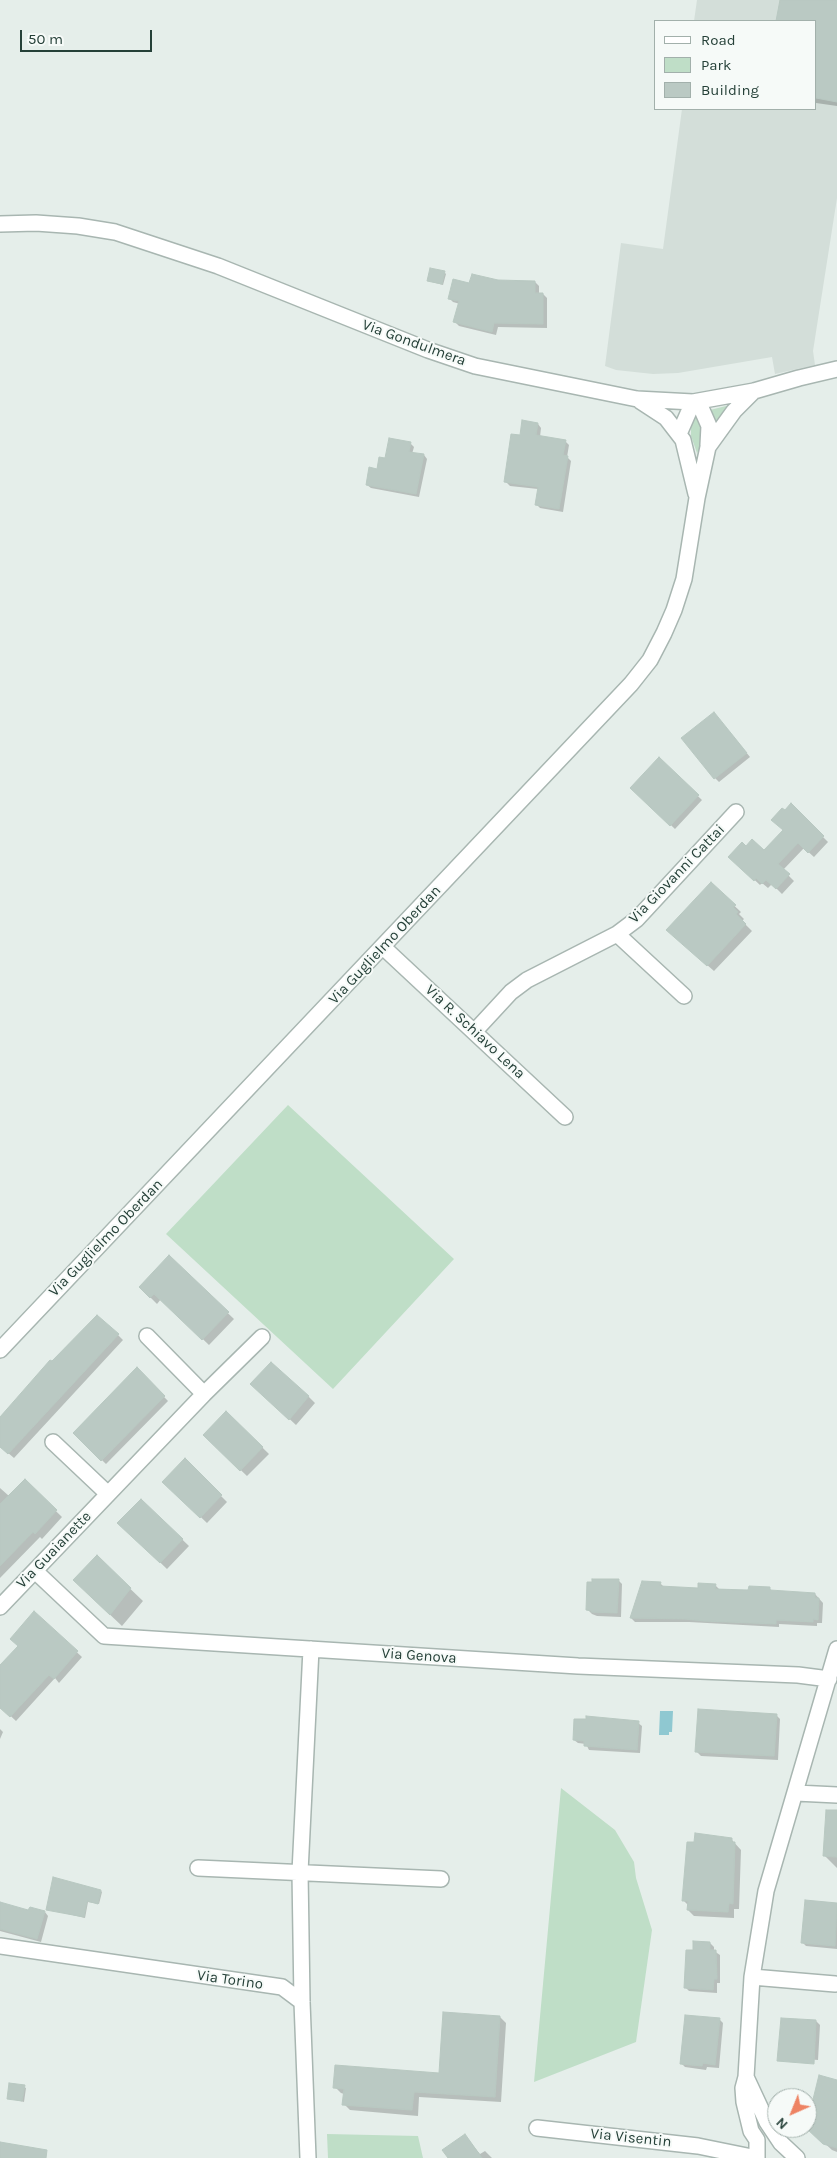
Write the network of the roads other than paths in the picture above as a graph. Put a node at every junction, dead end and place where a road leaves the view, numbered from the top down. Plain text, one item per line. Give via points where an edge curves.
1 (0, 224) edge
2 (837, 369) edge
3 (754, 391) junction
4 (637, 399) junction
5 (693, 402) junction
6 (678, 434) junction
7 (708, 447) junction
8 (697, 498) junction
9 (736, 812) dead end
10 (617, 934) junction
11 (383, 948) junction
12 (684, 996) dead end
13 (474, 1032) junction
14 (565, 1117) dead end
15 (147, 1336) dead end
16 (262, 1337) dead end
17 (0, 1350) edge
18 (204, 1394) junction
19 (53, 1442) dead end
20 (108, 1494) junction
21 (35, 1571) junction
22 (0, 1607) edge
23 (311, 1649) junction
24 (837, 1649) edge
25 (829, 1679) junction
26 (796, 1793) junction
27 (837, 1795) edge
28 (198, 1868) dead end
29 (300, 1872) junction
30 (441, 1879) dead end
31 (0, 1946) edge
32 (752, 1977) junction
33 (835, 1984) dead end
34 (302, 2002) junction
35 (746, 2077) junction
36 (766, 2122) junction
37 (537, 2128) dead end
38 (752, 2157) edge
39 (308, 2158) edge
40 (797, 2158) edge

1 - 4 street, Via Gondulmera via 36,223 114,232 210,263 466,363
2 - 3 street, Via Gondulmera
3 - 5 street, Via Gondulmera
3 - 7 street, Via Guglielmo Oberdan via 734,411
4 - 5 street, Via Gondulmera
4 - 6 street, Via Guglielmo Oberdan via 666,418
5 - 6 street
5 - 7 street, Via Guglielmo Oberdan via 702,410 709,426
6 - 8 street, Via Guglielmo Oberdan via 683,440
7 - 8 street, Via Guglielmo Oberdan
8 - 11 street, Via Guglielmo Oberdan via 684,580 650,660 613,704
9 - 10 street, Via Giovanni Cattai via 637,919
10 - 12 street, Via Giovanni Cattai
10 - 13 street, Via Giovanni Cattai via 527,980
11 - 13 street, Via R. Schiavo Lena
11 - 17 street, Via Guglielmo Oberdan
13 - 14 street, Via R. Schiavo Lena
15 - 18 street
16 - 18 street, Via Guaianette
18 - 20 street, Via Guaianette
19 - 20 street
20 - 21 street, Via Guaianette
21 - 22 street, Via Guaianette
21 - 23 street, Via Genova via 104,1636
23 - 25 street, Via Genova
23 - 29 street
24 - 25 street
25 - 26 street
26 - 27 street
26 - 32 street via 766,1891
28 - 29 street
29 - 30 street
29 - 34 street
31 - 34 street, Via Torino via 282,1987
32 - 33 street
32 - 35 street
34 - 39 street
35 - 36 street
35 - 38 street via 744,2102 751,2131 748,2148
36 - 38 street via 768,2140
36 - 40 street
37 - 38 street, Via Visentin via 698,2146

